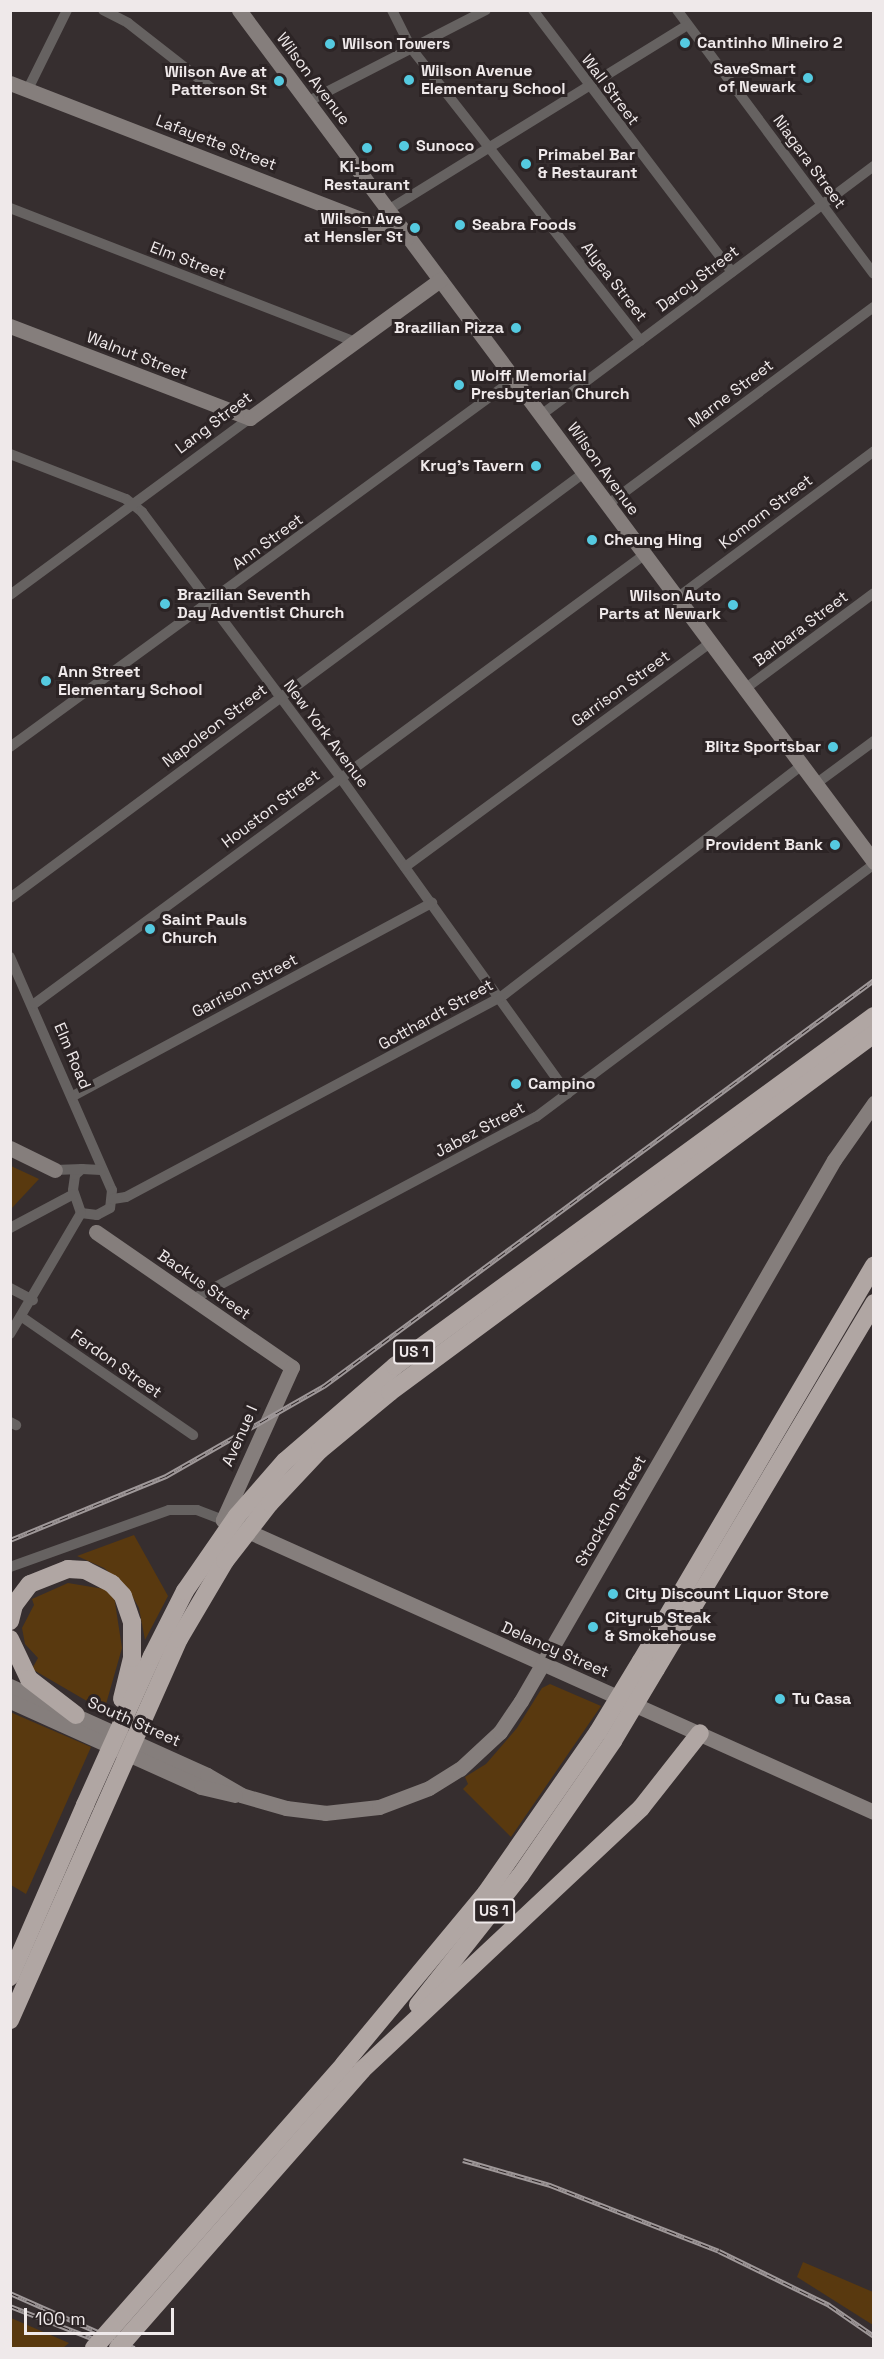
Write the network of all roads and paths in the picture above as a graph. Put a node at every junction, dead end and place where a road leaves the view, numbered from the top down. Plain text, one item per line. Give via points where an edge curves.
1 (67, 10) edge
2 (103, 10) edge
3 (239, 10) edge
4 (392, 10) edge
5 (486, 10) edge
6 (533, 10) edge
7 (677, 10) edge
8 (688, 25) junction
9 (411, 48) junction
10 (10, 82) edge
11 (587, 85) junction
12 (28, 90) junction
13 (215, 91) dead end
14 (307, 102) junction
15 (487, 146) junction
16 (873, 166) edge
17 (822, 205) junction
18 (10, 208) edge
19 (388, 210) junction
20 (407, 237) junction
21 (732, 272) junction
22 (873, 274) edge
23 (440, 280) junction
24 (873, 307) edge
25 (10, 326) edge
26 (641, 341) junction
27 (356, 342) junction
28 (513, 380) junction
29 (541, 415) junction
30 (250, 418) junction
31 (873, 451) edge
32 (10, 454) edge
33 (584, 473) junction
34 (134, 505) junction
35 (607, 505) junction
36 (644, 555) junction
37 (10, 582) edge
38 (22, 587) junction
39 (873, 593) edge
40 (10, 595) edge
41 (677, 598) junction
42 (211, 603) junction
43 (710, 643) junction
44 (746, 688) junction
45 (280, 697) junction
46 (873, 741) edge
47 (10, 747) edge
48 (802, 765) junction
49 (340, 777) junction
50 (816, 783) junction
51 (873, 863) edge
52 (405, 867) junction
53 (10, 898) edge
54 (432, 903) junction
55 (10, 957) edge
56 (14, 973) edge
57 (501, 997) junction
58 (34, 1004) junction
59 (873, 1016) edge
60 (873, 1034) edge
61 (568, 1094) junction
62 (73, 1095) junction
63 (873, 1103) edge
64 (10, 1148) edge
65 (82, 1169) junction
66 (55, 1170) junction
67 (100, 1170) junction
68 (74, 1189) junction
69 (113, 1199) junction
70 (88, 1214) junction
71 (10, 1228) edge
72 (96, 1232) joint
73 (873, 1266) edge
74 (10, 1288) edge
75 (193, 1299) junction
76 (33, 1300) junction
77 (873, 1303) edge
78 (22, 1317) junction
79 (10, 1334) edge
80 (292, 1367) joint
81 (193, 1435) dead end
82 (223, 1520) junction
83 (10, 1567) edge
84 (10, 1621) edge
85 (10, 1639) edge
86 (544, 1664) junction
87 (649, 1665) junction
88 (10, 1686) edge
89 (10, 1701) edge
90 (76, 1716) junction
91 (700, 1733) junction
92 (605, 1737) junction
93 (241, 1795) junction
94 (85, 1805) junction
95 (286, 1808) joint
96 (873, 1812) edge
97 (10, 1977) edge
98 (10, 2020) edge
99 (362, 2070) junction
100 (94, 2349) edge
101 (118, 2349) edge

1 - 12 street
2 - 13 street via 128,23
3 - 14 main road, Wilson Avenue
4 - 9 street, Alyea Street
5 - 9 street
6 - 11 street, Wall Street
7 - 8 street, Niagara Street
8 - 11 street
8 - 17 street, Niagara Street
9 - 14 street
9 - 15 street, Alyea Street
10 - 12 main road, Lafayette Street
11 - 15 street
11 - 21 street, Wall Street
12 - 20 main road, Lafayette Street
14 - 19 main road, Wilson Avenue
15 - 19 street
15 - 26 street, Alyea Street
16 - 17 street, Darcy Street
17 - 21 street, Darcy Street
17 - 22 street, Niagara Street
18 - 27 street, Elm Street
19 - 20 main road, Wilson Avenue
20 - 23 main road, Wilson Avenue
21 - 26 street, Darcy Street
23 - 27 main road, Lang Street
23 - 28 main road, Wilson Avenue
24 - 35 street, Marne Street
25 - 30 main road, Walnut Street
26 - 29 street, Darcy Street
27 - 30 main road, Lang Street
28 - 29 main road, Wilson Avenue
28 - 42 street, Ann Street
29 - 33 main road, Wilson Avenue
30 - 34 street, Lang Street
31 - 41 street, Komorn Street
32 - 34 street, New York Avenue via 126,498
33 - 35 main road, Wilson Avenue
33 - 45 street, Napoleon Street
34 - 38 street, Lang Street
34 - 42 street, New York Avenue
35 - 36 main road, Wilson Avenue
36 - 41 main road, Wilson Avenue
36 - 49 street, Houston Street
37 - 38 street
38 - 40 street, Lang Street
39 - 44 street, Barbara Street
41 - 43 main road, Wilson Avenue
42 - 45 street, New York Avenue
42 - 47 street, Ann Street
43 - 44 main road, Wilson Avenue
43 - 52 street, Garrison Street
44 - 48 main road, Wilson Avenue
45 - 49 street, New York Avenue
45 - 53 street, Napoleon Street
46 - 50 street
48 - 50 main road, Wilson Avenue
48 - 57 street, Gotthardt Street
49 - 52 street, New York Avenue
49 - 58 street, Houston Street
50 - 51 main road, Wilson Avenue
51 - 61 street, Jabez Street
52 - 54 street, New York Avenue
54 - 57 street, New York Avenue
54 - 62 street, Garrison Street
55 - 56 street, Elm Road
56 - 58 street, Elm Road
57 - 61 street, New York Avenue
57 - 69 street, Gotthardt Street via 126,1197
58 - 62 street, Elm Road
59 - 94 highway, US 1, bridge via 395,1366 285,1461 231,1523 185,1591
60 - 98 highway, bridge via 404,1381 334,1438 270,1503 225,1561 179,1639
61 - 75 street, Jabez Street via 536,1117
62 - 67 street, Elm Road
63 - 86 main road, Stockton Street via 815,1191
64 - 66 main road
65 - 66 street
65 - 67 street
65 - 68 street via 75,1175
66 - 68 street
67 - 69 street
68 - 70 street
68 - 71 street
69 - 70 street via 110,1208
70 - 72 street
70 - 76 street
72 - 75 main road, Backus Street
73 - 87 highway
74 - 76 street
75 - 80 main road, Backus Street
76 - 78 street
77 - 87 highway
78 - 79 street
78 - 81 street, Ferdon Street
80 - 82 main road, Avenue I
82 - 83 street via 197,1510 169,1510
82 - 86 main road, Delancy Street
84 - 94 highway, bridge via 14,1605 30,1584 68,1569 85,1570 112,1584 123,1596 132,1622 128,1677
85 - 90 highway via 29,1679
86 - 91 main road, Delancy Street
86 - 95 main road, Stockton Street via 500,1732 440,1782 396,1802 361,1810 325,1813
87 - 92 highway, bridge
88 - 90 main road, South Street
89 - 93 main road, South Street via 201,1786
90 - 93 main road, South Street via 207,1775
91 - 96 main road, Delancy Street
91 - 99 highway via 641,1808
92 - 99 highway, US 1 via 498,1905
92 - 100 highway, bridge via 481,1900 344,2064
93 - 95 main road, South Street
94 - 97 highway, US 1
99 - 101 highway, US 1, bridge

